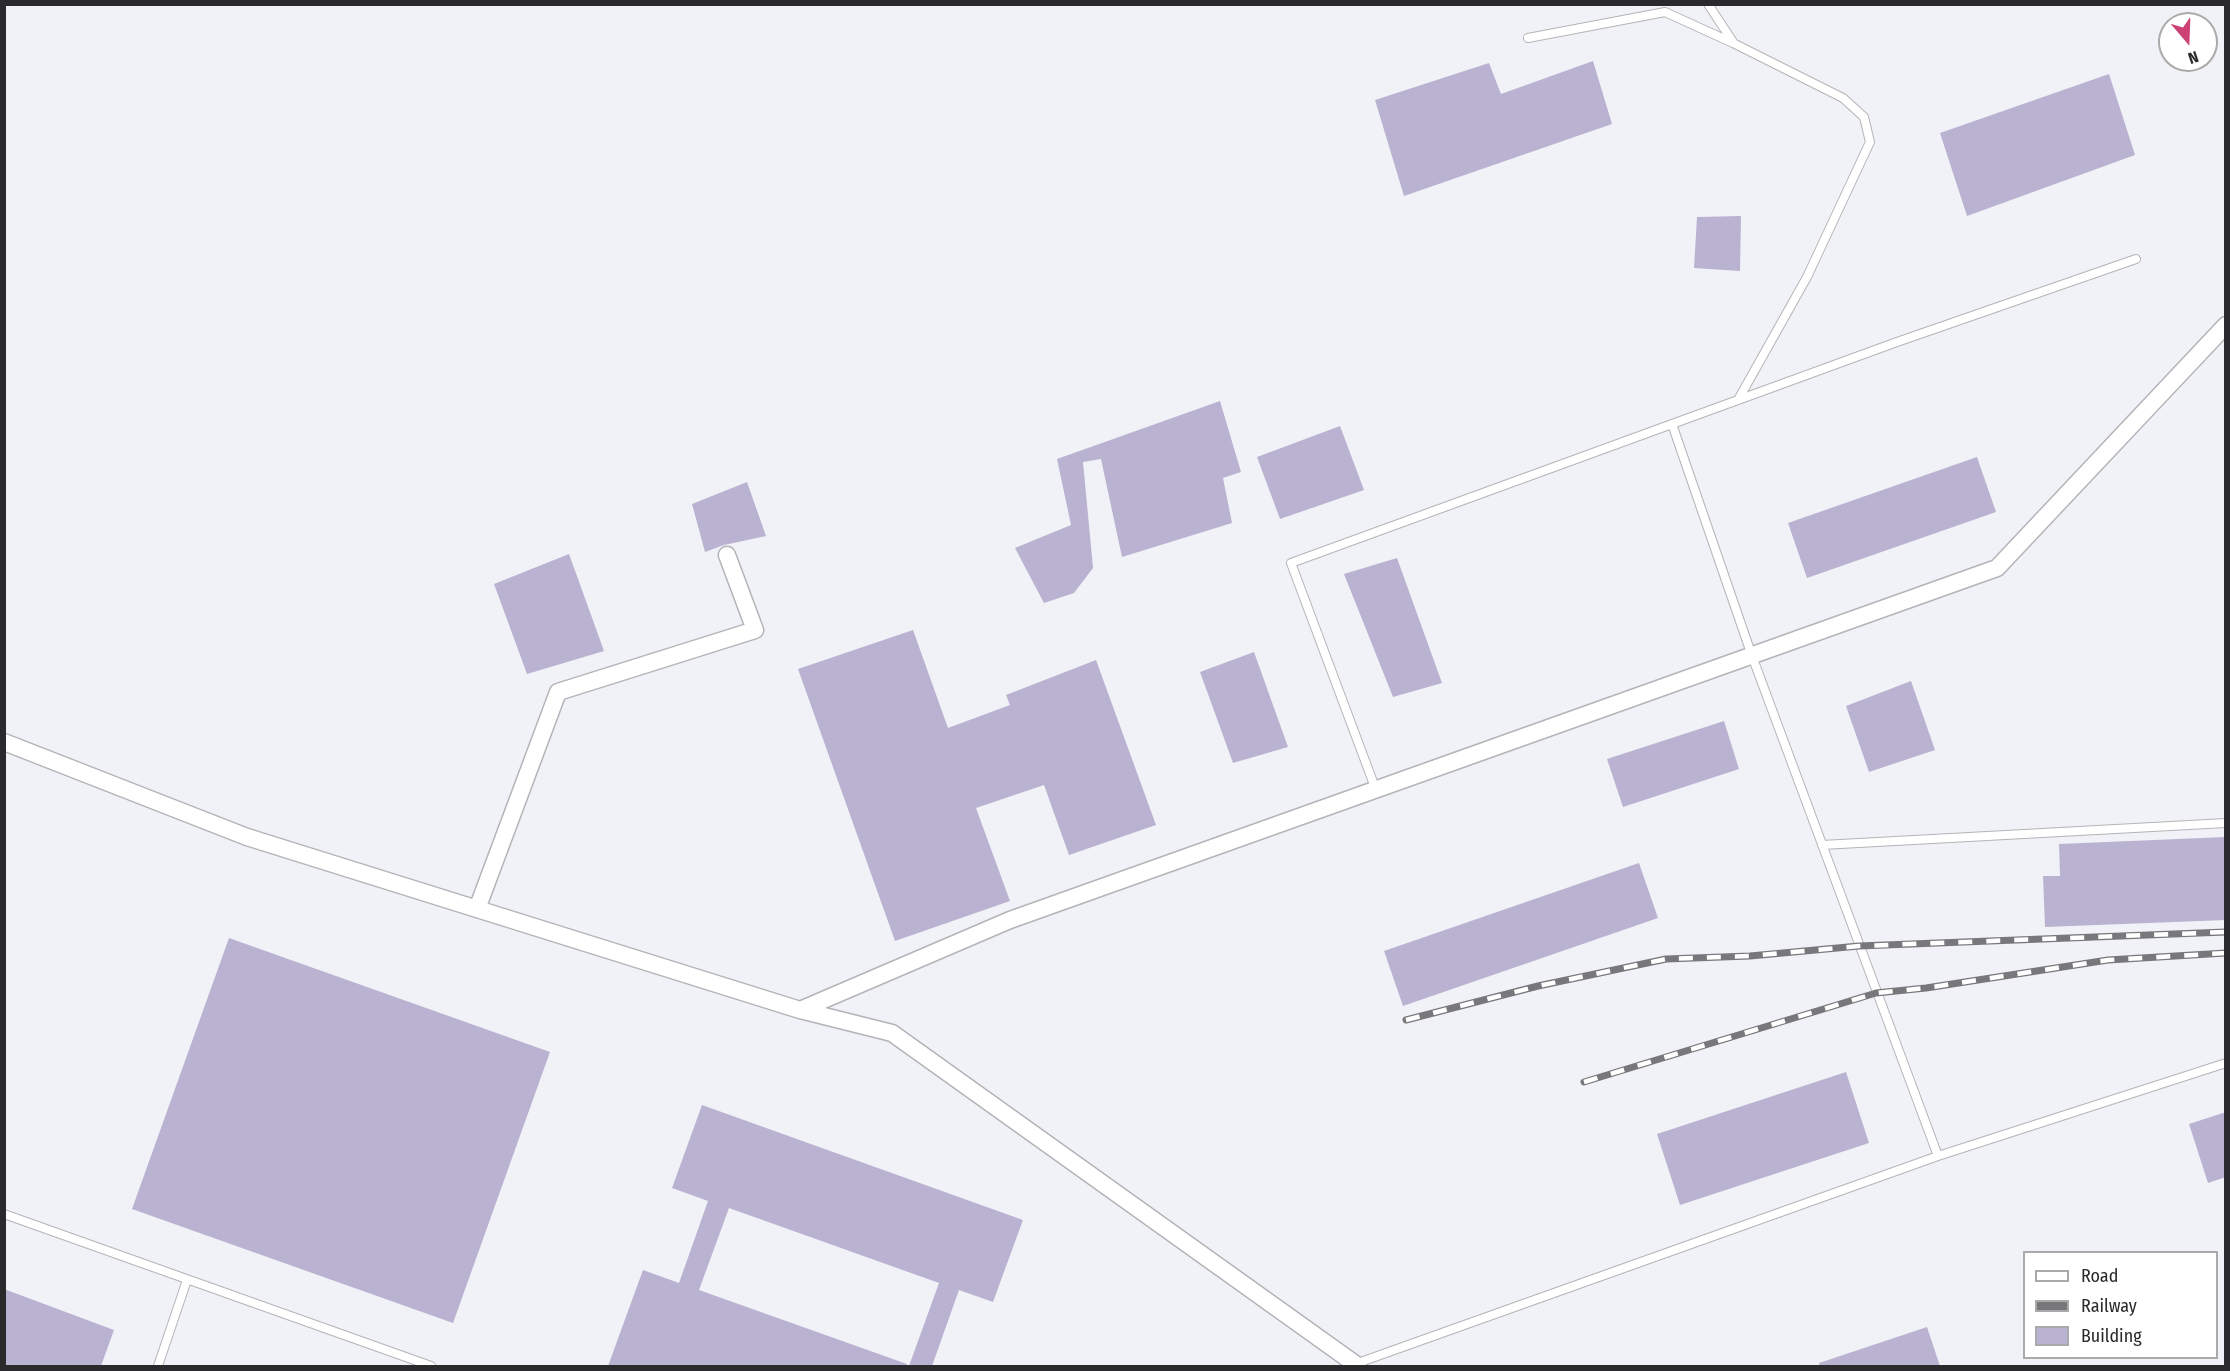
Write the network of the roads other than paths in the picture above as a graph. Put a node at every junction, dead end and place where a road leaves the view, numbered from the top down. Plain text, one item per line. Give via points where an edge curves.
1 (1708, 4) edge
2 (1528, 38) dead end
3 (1733, 43) junction
4 (2136, 259) dead end
5 (2226, 325) edge
6 (1738, 400) junction
7 (1672, 424) junction
8 (727, 555) dead end
9 (1752, 656) junction
10 (4, 742) edge
11 (1376, 791) junction
12 (2226, 823) edge
13 (1822, 845) junction
14 (477, 909) junction
15 (800, 1011) junction
16 (2226, 1063) edge
17 (1938, 1156) junction
18 (4, 1214) edge
19 (187, 1280) junction
20 (1356, 1365) edge
21 (158, 1366) edge
22 (431, 1366) edge

1 - 3 lane
2 - 3 lane via 1665,12
3 - 6 lane via 1843,98 1864,117 1870,142 1807,277
4 - 6 lane
5 - 9 street via 1997,568
6 - 7 lane
7 - 9 lane
7 - 11 lane via 1291,563
8 - 14 street via 755,630 558,692
9 - 11 street
9 - 13 lane
10 - 14 street via 247,837
11 - 15 street via 1010,920
12 - 13 lane
13 - 17 lane
14 - 15 street
15 - 20 street via 892,1033
16 - 17 lane
17 - 20 lane
18 - 19 lane
19 - 21 lane
19 - 22 lane

